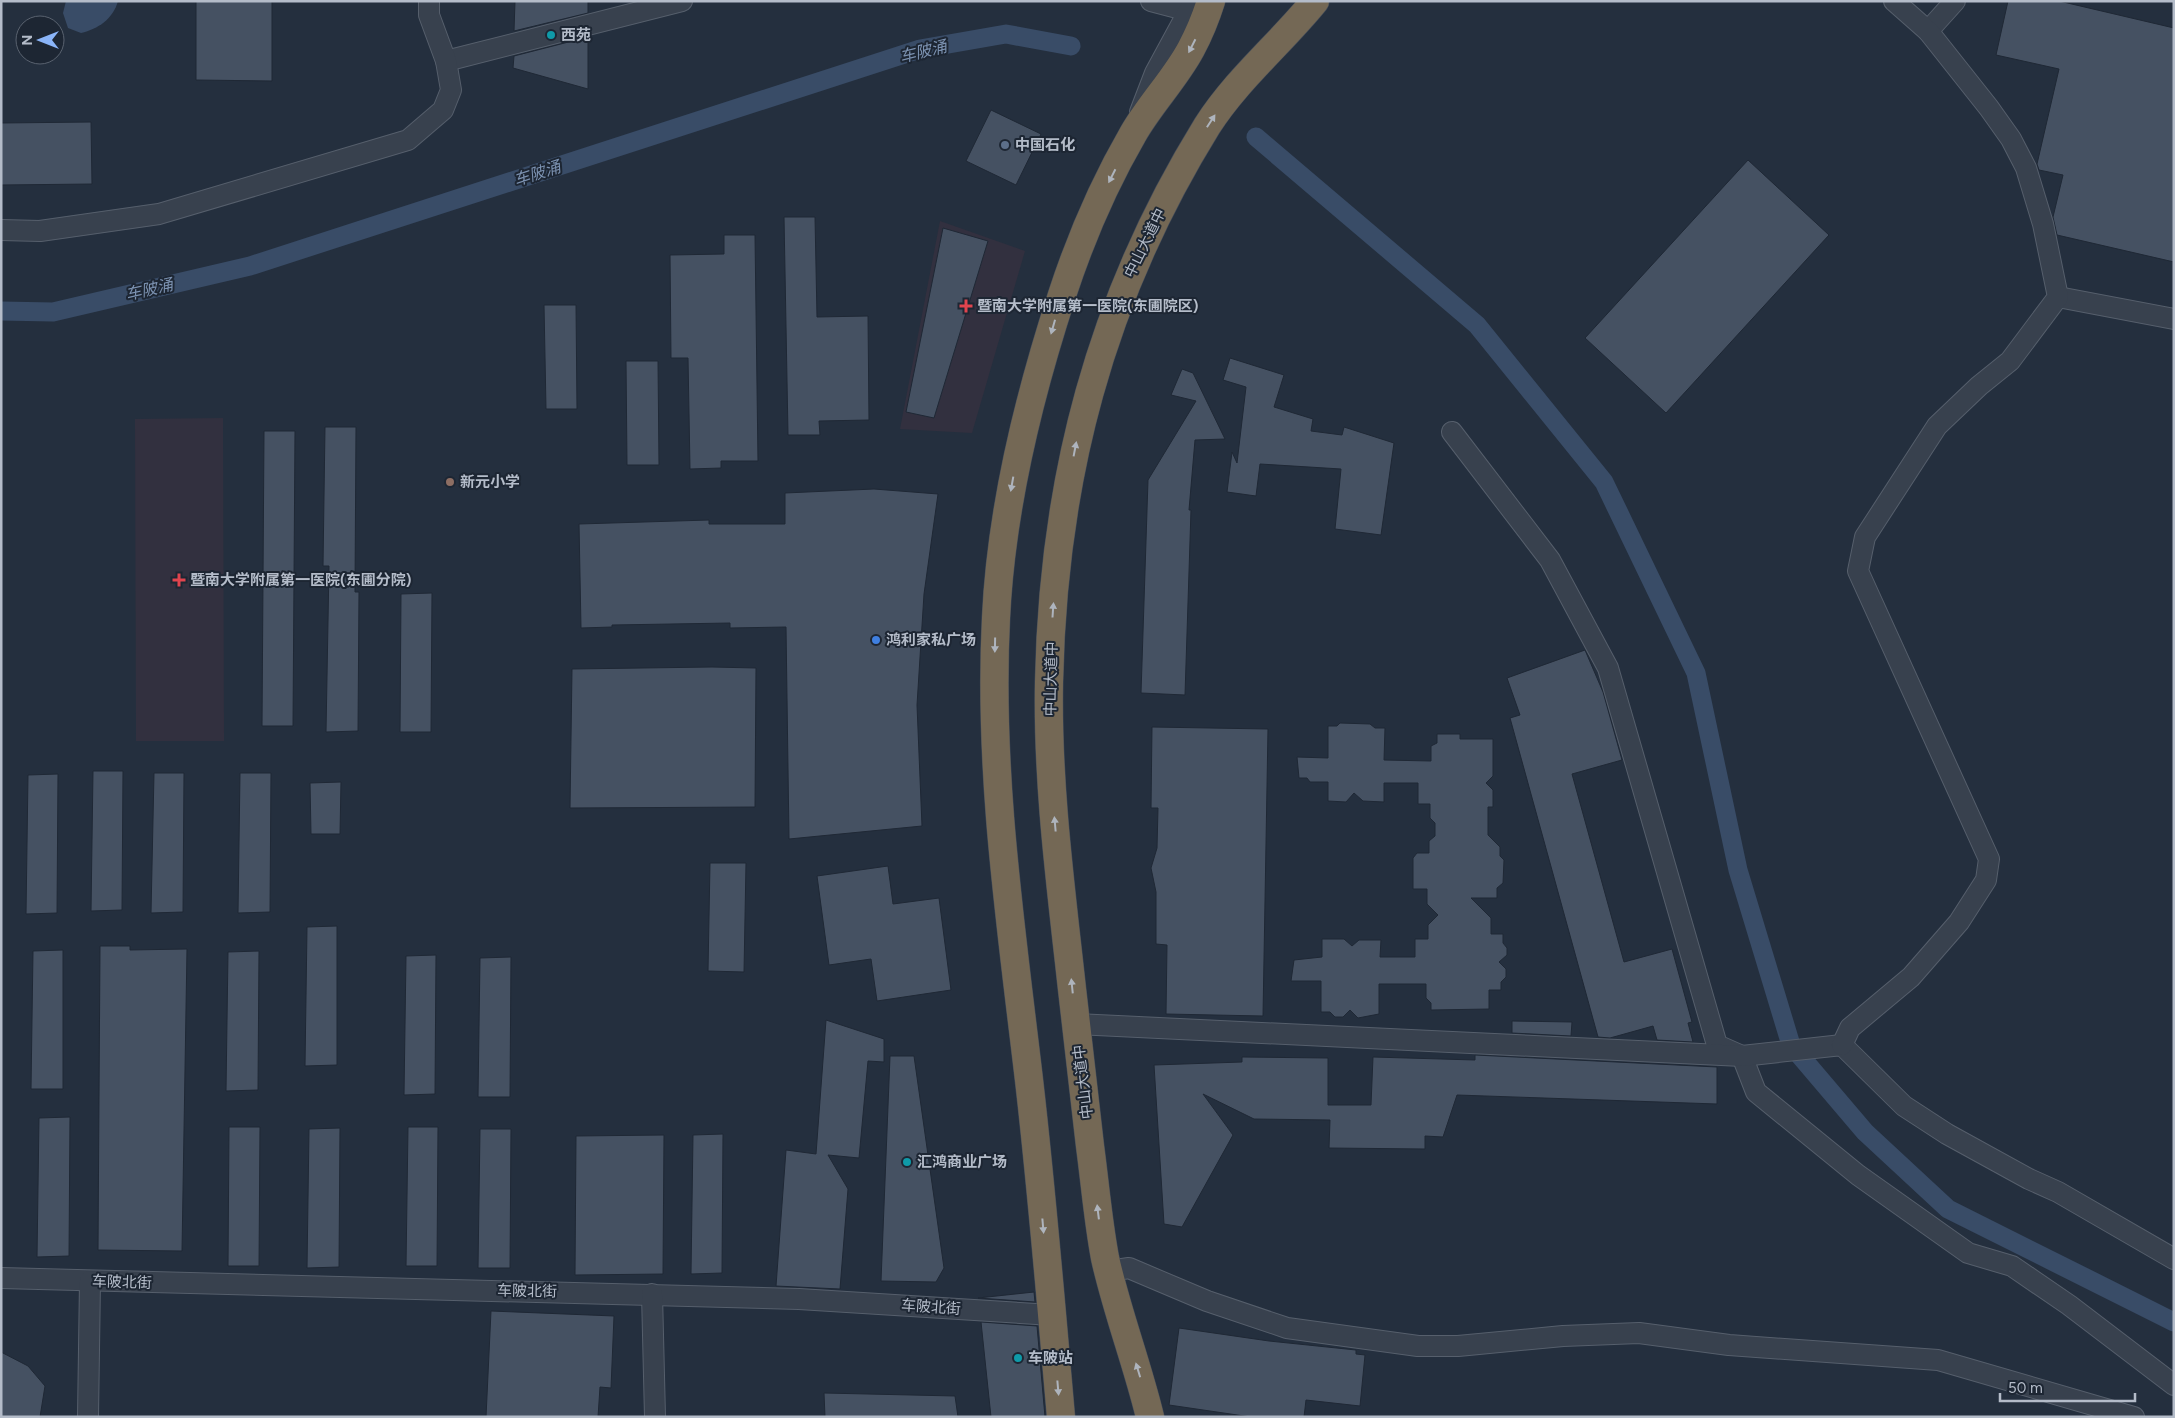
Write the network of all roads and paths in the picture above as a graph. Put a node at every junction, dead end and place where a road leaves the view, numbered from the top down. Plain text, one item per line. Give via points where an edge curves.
1 (429, 1) edge
2 (682, 1) edge
3 (1151, 1) edge
4 (1315, 1) edge
5 (1894, 1) edge
6 (1955, 1) edge
7 (1198, 4) edge
8 (1928, 31) junction
9 (446, 61) junction
10 (1, 230) edge
11 (2058, 297) junction
12 (2174, 319) edge
13 (1452, 432) dead end
14 (1076, 1024) junction
15 (1842, 1045) junction
16 (1742, 1056) junction
17 (2174, 1259) edge
18 (1109, 1271) junction
19 (1, 1278) edge
20 (90, 1281) junction
21 (652, 1294) junction
22 (1052, 1314) junction
23 (2174, 1385) edge
24 (88, 1417) edge
25 (655, 1417) edge
26 (1061, 1417) edge
27 (1150, 1417) edge
28 (2134, 1417) edge

1 - 9 street via 429,15
2 - 9 street
3 - 7 street
14 -> 4 highway, 中山大道中 via 1055,822 1049,682 1057,569 1068,484 1085,404 1123,289 1186,163 1232,90
5 - 8 street
6 - 8 street
7 -> 22 highway via 1192,48 1134,132 1078,251 1034,390 1013,479 1004,536 996,617 994,742
8 - 11 street via 1989,108 2026,168
9 - 10 street via 451,90 444,110 408,140 159,214 40,231
11 - 12 street
11 - 15 street via 2010,361 1937,426 1864,537 1858,571 1988,860 1986,880 1959,922 1911,977 1850,1028
13 - 16 street via 1550,560 1608,668 1716,1045
14 - 16 street
18 -> 14 highway, 中山大道中 via 1099,1221
15 - 16 street
15 - 17 street via 1904,1106 1947,1134 2058,1192
16 - 23 street via 1756,1092 1858,1175 1968,1254 2012,1266
27 -> 18 highway, 中山大道中
18 - 28 street via 1129,1268 1208,1301 1287,1328 1418,1346 1638,1333 1729,1345 1938,1360
19 - 20 street, 车陂北街
20 - 21 street, 车陂北街
20 - 24 street
21 - 22 street, 车陂北街
21 - 25 street
22 -> 26 highway

